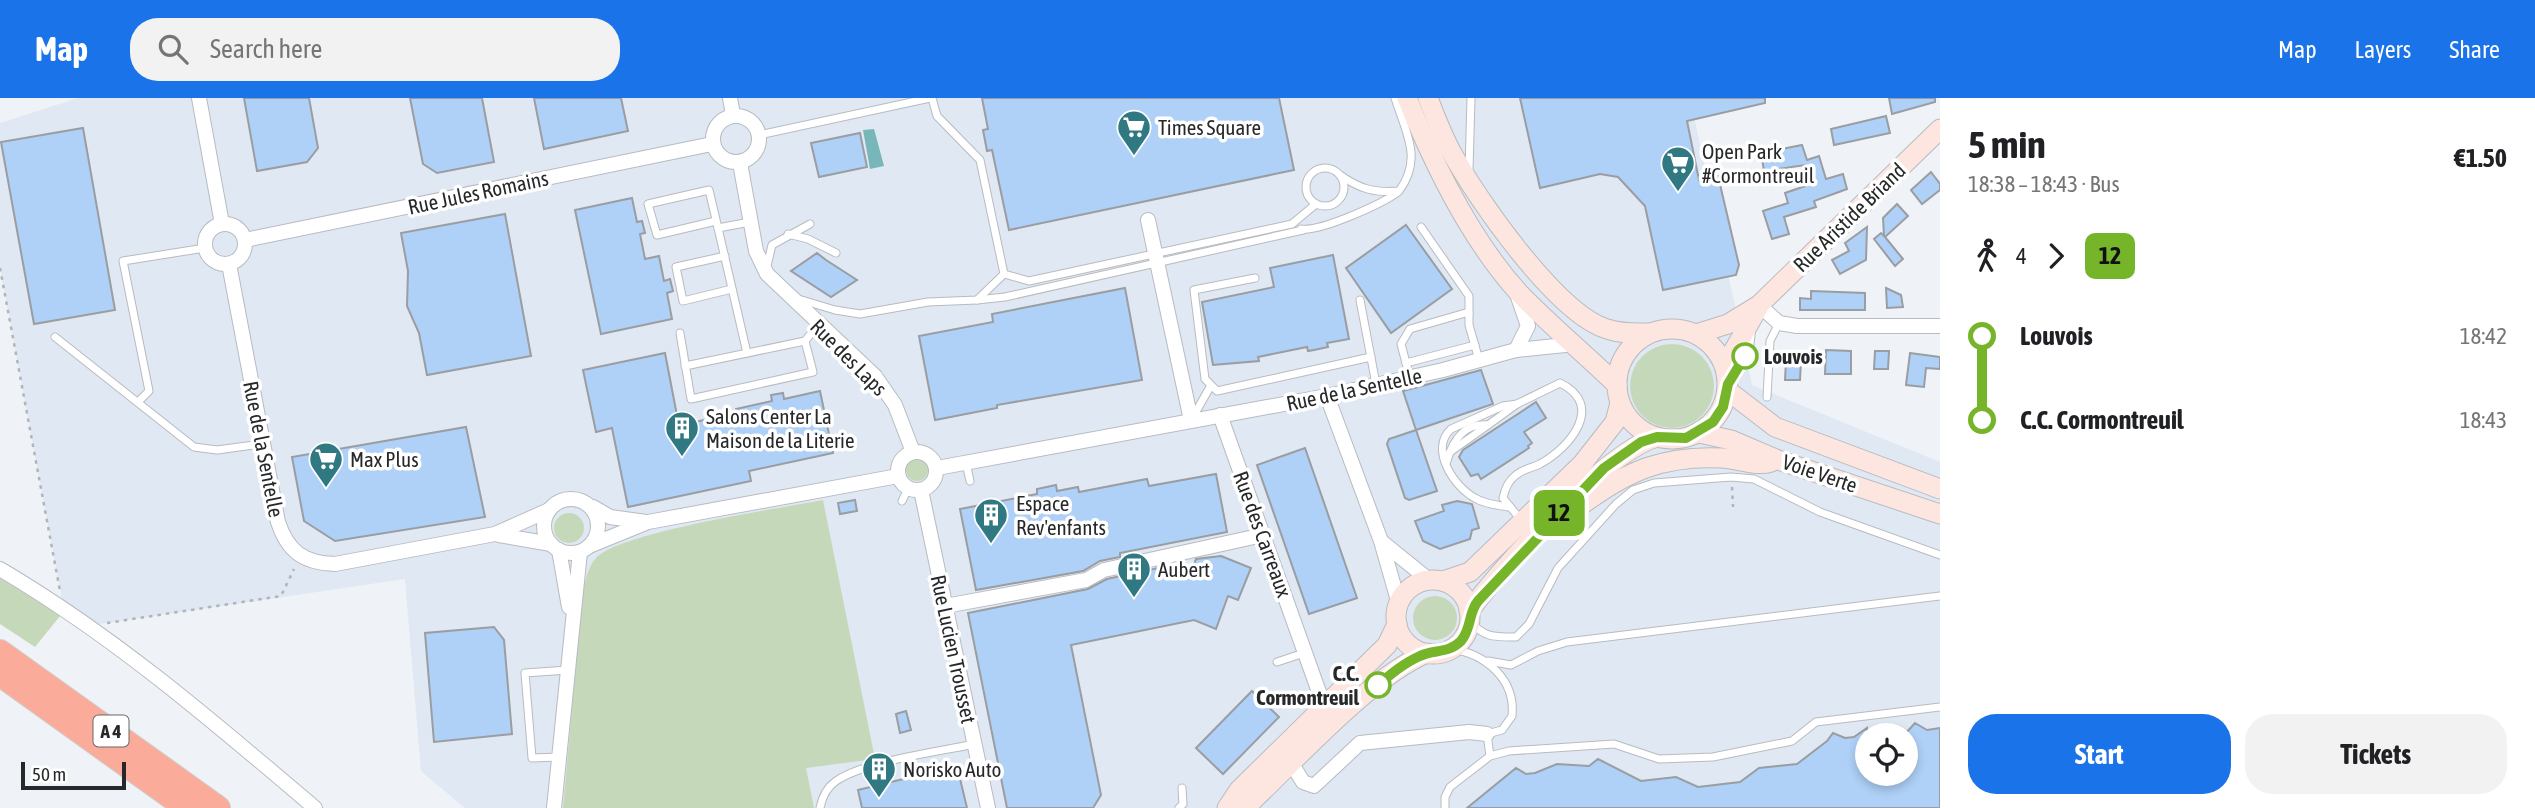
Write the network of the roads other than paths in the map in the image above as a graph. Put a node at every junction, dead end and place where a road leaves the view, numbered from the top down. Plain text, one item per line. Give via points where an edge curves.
1 (199, 98) edge
2 (730, 98) edge
3 (931, 98) edge
4 (1395, 98) edge
5 (1407, 98) edge
6 (1428, 98) edge
7 (1471, 98) edge
8 (733, 115) junction
9 (1940, 129) edge
10 (759, 135) junction
11 (712, 144) junction
12 (740, 163) junction
13 (1340, 175) junction
14 (1470, 185) junction
15 (1399, 191) junction
16 (1316, 204) junction
17 (1148, 220) dead end
18 (751, 221) junction
19 (222, 224) junction
20 (810, 224) dead end
21 (1292, 224) junction
22 (717, 225) junction
23 (1421, 227) dead end
24 (1303, 230) junction
25 (788, 234) junction
26 (1479, 239) junction
27 (245, 240) junction
28 (205, 248) junction
29 (835, 253) dead end
30 (724, 256) junction
31 (1156, 258) junction
32 (229, 264) junction
33 (767, 274) junction
34 (1004, 274) junction
35 (1255, 278) dead end
36 (732, 289) junction
37 (789, 296) junction
38 (977, 300) junction
39 (1360, 300) dead end
40 (1759, 305) junction
41 (1469, 312) junction
42 (1779, 323) junction
43 (818, 325) junction
44 (1940, 326) edge
45 (680, 333) dead end
46 (1651, 333) junction
47 (1696, 334) junction
48 (55, 337) dead end
49 (805, 341) junction
50 (1575, 344) junction
51 (1475, 345) junction
52 (1516, 350) junction
53 (747, 353) junction
54 (1371, 357) junction
55 (1479, 360) junction
56 (1406, 363) junction
57 (685, 366) junction
58 (1410, 378) junction
59 (1727, 380) junction
60 (1376, 385) junction
61 (1210, 387) junction
62 (1619, 394) junction
63 (1327, 396) junction
64 (1767, 397) dead end
65 (138, 402) junction
66 (1517, 404) junction
67 (1220, 415) junction
68 (1191, 420) junction
69 (1699, 433) junction
70 (1657, 437) junction
71 (262, 444) junction
72 (913, 452) junction
73 (1778, 460) junction
74 (966, 463) junction
75 (1446, 464) junction
76 (937, 468) junction
77 (898, 476) junction
78 (970, 481) dead end
79 (1940, 489) edge
80 (910, 494) junction
81 (588, 504) junction
82 (1508, 507) junction
83 (1563, 508) junction
84 (549, 510) junction
85 (1940, 513) edge
86 (648, 522) junction
87 (1524, 523) junction
88 (495, 534) junction
89 (1264, 535) junction
90 (1381, 541) junction
91 (555, 547) junction
92 (584, 549) junction
93 (1940, 555) edge
94 (0, 569) edge
95 (1436, 581) junction
96 (1940, 596) edge
97 (1399, 604) junction
98 (945, 606) junction
99 (1470, 616) junction
100 (1397, 624) junction
101 (572, 629) junction
102 (1452, 649) junction
103 (0, 652) edge
104 (1305, 653) junction
105 (1427, 653) junction
106 (1488, 661) junction
107 (1277, 662) dead end
108 (568, 670) junction
109 (0, 674) edge
110 (1324, 706) junction
111 (1940, 707) edge
112 (1487, 734) junction
113 (974, 744) junction
114 (1490, 756) junction
115 (559, 757) junction
116 (1292, 764) junction
117 (1182, 788) dead end
118 (187, 808) edge
119 (218, 808) edge
120 (315, 808) edge
121 (554, 808) edge
122 (820, 808) edge
123 (988, 808) edge
124 (1179, 808) edge
125 (1227, 808) edge
126 (1237, 808) edge
127 (1446, 808) edge

1 - 19 street
2 - 8 street
3 - 10 lane
3 - 34 lane via 937,116 980,160
4 - 15 lane via 1414,159 1410,177
5 - 26 main road via 1427,147
6 - 14 main road
7 - 14 lane
8 - 10 street via 745,117
8 - 11 street via 721,120
9 - 40 main road, Rue Aristide Briand
10 - 12 street via 751,158
11 - 12 street via 728,162
11 - 27 street, Rue Jules Romains
12 - 18 street, Rue des Laps
13 - 15 lane via 1368,190
13 - 16 lane via 1344,187 1339,199 1329,205
13 - 16 lane via 1323,168 1308,177 1307,195
14 - 46 main road via 1526,257 1581,315 1605,329
15 - 24 lane via 1383,204
16 - 21 lane
17 - 31 street
18 - 22 lane
18 - 33 street, Rue des Laps via 756,251
19 - 27 street via 239,229
19 - 28 street via 211,230
20 - 25 lane
21 - 24 lane
21 - 31 lane
22 - 22 lane via 709,190 648,204 657,236
22 - 30 lane
23 - 41 lane via 1469,296
24 - 31 lane
25 - 29 lane
25 - 33 lane via 772,246
26 - 50 main road via 1519,292
26 - 52 street via 1522,304 1528,326
27 - 32 street via 243,252
28 - 32 street via 217,262
28 - 65 lane via 123,261 149,391
30 - 36 lane
30 - 36 lane via 676,267 683,300
31 - 34 lane via 1029,281
31 - 38 lane via 1006,298
31 - 68 street
32 - 71 street, Rue de la Sentelle
33 - 37 street, Rue des Laps
34 - 38 lane
35 - 61 lane via 1194,290 1205,379
36 - 53 lane
37 - 38 lane via 860,314 928,302
37 - 43 street, Rue des Laps
39 - 54 lane
40 - 42 street
40 - 47 main road, Rue Aristide Briand via 1728,324
40 - 59 main road, Rue Aristide Briand
41 - 51 lane
41 - 56 lane via 1410,329 1401,344
42 - 44 street via 1910,321
42 - 64 lane via 1770,341
43 - 49 lane
43 - 72 street, Rue des Laps via 875,376 895,405
45 - 57 lane
46 - 47 main road via 1681,329
46 - 62 main road via 1626,354
47 - 59 main road via 1708,342
48 - 65 lane
49 - 53 lane
49 - 57 lane via 813,372 691,399
50 - 52 street, Rue de la Sentelle
50 - 62 main road
51 - 55 lane
51 - 56 lane
52 - 55 street, Rue de la Sentelle
53 - 57 lane
54 - 60 lane
54 - 61 lane via 1217,391
55 - 58 street, Rue de la Sentelle
56 - 58 lane
58 - 60 street, Rue de la Sentelle
59 - 69 main road via 1723,407
59 - 79 main road, Voie Verte via 1775,427
60 - 63 street, Rue de la Sentelle
61 - 68 lane
62 - 70 main road via 1629,418
62 - 87 main road via 1615,422 1605,437
63 - 67 street, Rue de la Sentelle
63 - 90 street
65 - 71 lane via 194,447 217,450
66 - 75 lane via 1450,452
66 - 75 lane via 1451,429 1442,445
66 - 82 lane via 1560,383 1571,389 1583,413 1580,425 1563,445 1510,481 1503,498
67 - 68 street, Rue de la Sentelle
67 - 89 street, Rue des Carreaux
68 - 74 street, Rue de la Sentelle
69 - 70 main road via 1678,439
69 - 73 main road, Voie Verte via 1731,440
70 - 83 main road via 1641,442 1604,468
71 - 88 street, Rue de la Sentelle via 283,536 309,561 335,564
72 - 76 street via 928,454
72 - 77 street via 902,458
73 - 83 main road via 1764,465 1724,458 1663,461 1639,468 1574,510
73 - 85 main road, Voie Verte
74 - 76 street, Rue de la Sentelle
74 - 78 lane
75 - 82 lane via 1466,492
76 - 80 street via 935,481
77 - 80 street
77 - 86 street
80 - 98 street, Rue Lucien Trousset
81 - 84 street via 566,499
81 - 86 street via 610,517
81 - 92 street via 598,525
82 - 87 lane
83 - 99 main road
84 - 88 street
84 - 91 street via 544,528
86 - 92 street
87 - 95 main road via 1470,572
88 - 91 street
89 - 98 street via 1104,569 1086,580
89 - 104 street, Rue des Carreaux
90 - 95 street
90 - 97 street
91 - 92 street
91 - 101 street
92 - 101 street
93 - 99 lane via 1820,512 1754,479 1654,483 1633,490 1616,504 1558,568 1529,624 1517,637 1480,634
94 - 120 street via 186,698
95 - 97 main road via 1410,588
95 - 99 main road via 1461,592
96 - 106 lane via 1567,642 1511,665
97 - 100 main road
98 - 113 street, Rue Lucien Trousset
99 - 102 main road via 1464,637
100 - 105 main road via 1408,643
100 - 110 main road via 1387,645
101 - 108 street
102 - 105 main road
102 - 106 lane
103 - 119 highway, A 4
104 - 107 lane
104 - 110 street, Rue des Carreaux
105 - 116 main road via 1378,685
106 - 112 lane via 1509,689 1513,707 1502,730
108 - 115 street
108 - 115 lane via 525,673 531,758
109 - 118 highway, A 4
110 - 125 main road via 1239,790
111 - 114 lane via 1816,722 1792,741 1713,757 1659,759 1614,744
112 - 114 lane
112 - 116 street via 1360,743 1314,786 1303,782
113 - 122 lane via 858,771 835,781 823,794
113 - 123 street, Rue Lucien Trousset
114 - 127 lane via 1450,787
115 - 121 street
116 - 126 main road via 1251,802
117 - 124 lane

